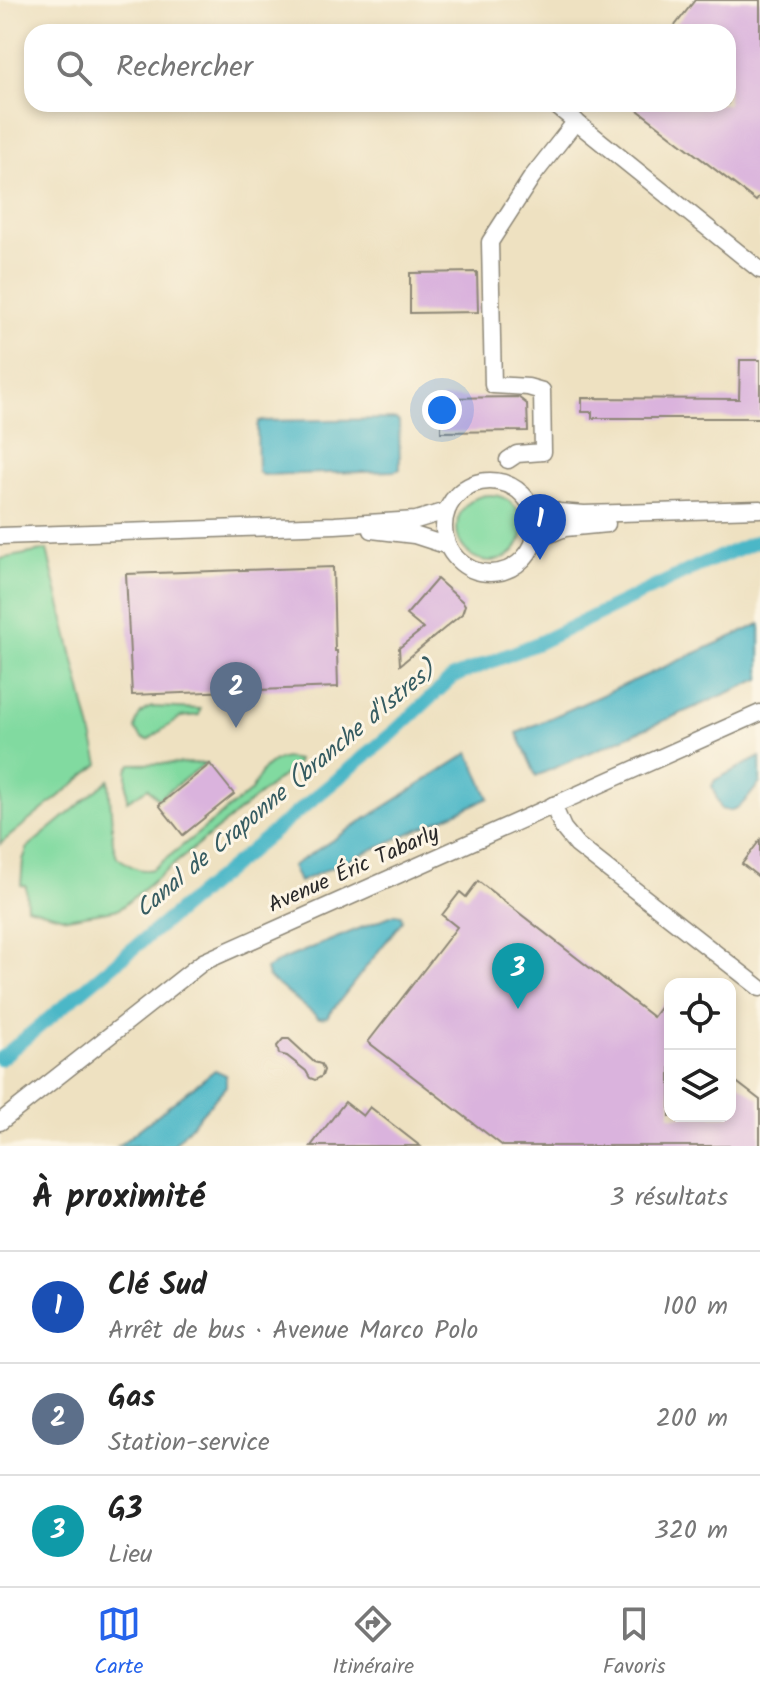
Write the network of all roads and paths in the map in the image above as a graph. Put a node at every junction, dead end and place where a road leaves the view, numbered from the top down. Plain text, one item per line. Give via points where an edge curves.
1 (564, 112) edge
2 (576, 121) junction
3 (760, 270) edge
4 (508, 460) junction
5 (487, 481) junction
6 (511, 485) junction
7 (530, 503) junction
8 (760, 509) edge
9 (446, 511) junction
10 (760, 520) edge
11 (335, 525) junction
12 (0, 536) edge
13 (535, 540) junction
14 (448, 546) junction
15 (760, 713) edge
16 (553, 805) junction
17 (760, 988) edge
18 (0, 1122) edge

1 - 2 street
2 - 3 street
2 - 4 street via 490,242 493,385 542,391 543,452
4 - 5 street
4 - 6 street
5 - 6 street
5 - 9 street via 462,490
6 - 7 street
7 - 8 street via 584,514
7 - 13 street
9 - 11 street via 416,520
9 - 14 street
10 - 13 street via 590,525
11 - 12 street
11 - 14 street via 414,535
13 - 14 street via 526,558 499,573 464,566
15 - 16 street, Avenue Éric Tabarly
16 - 17 street via 577,845
16 - 18 street, Avenue Éric Tabarly via 203,962

